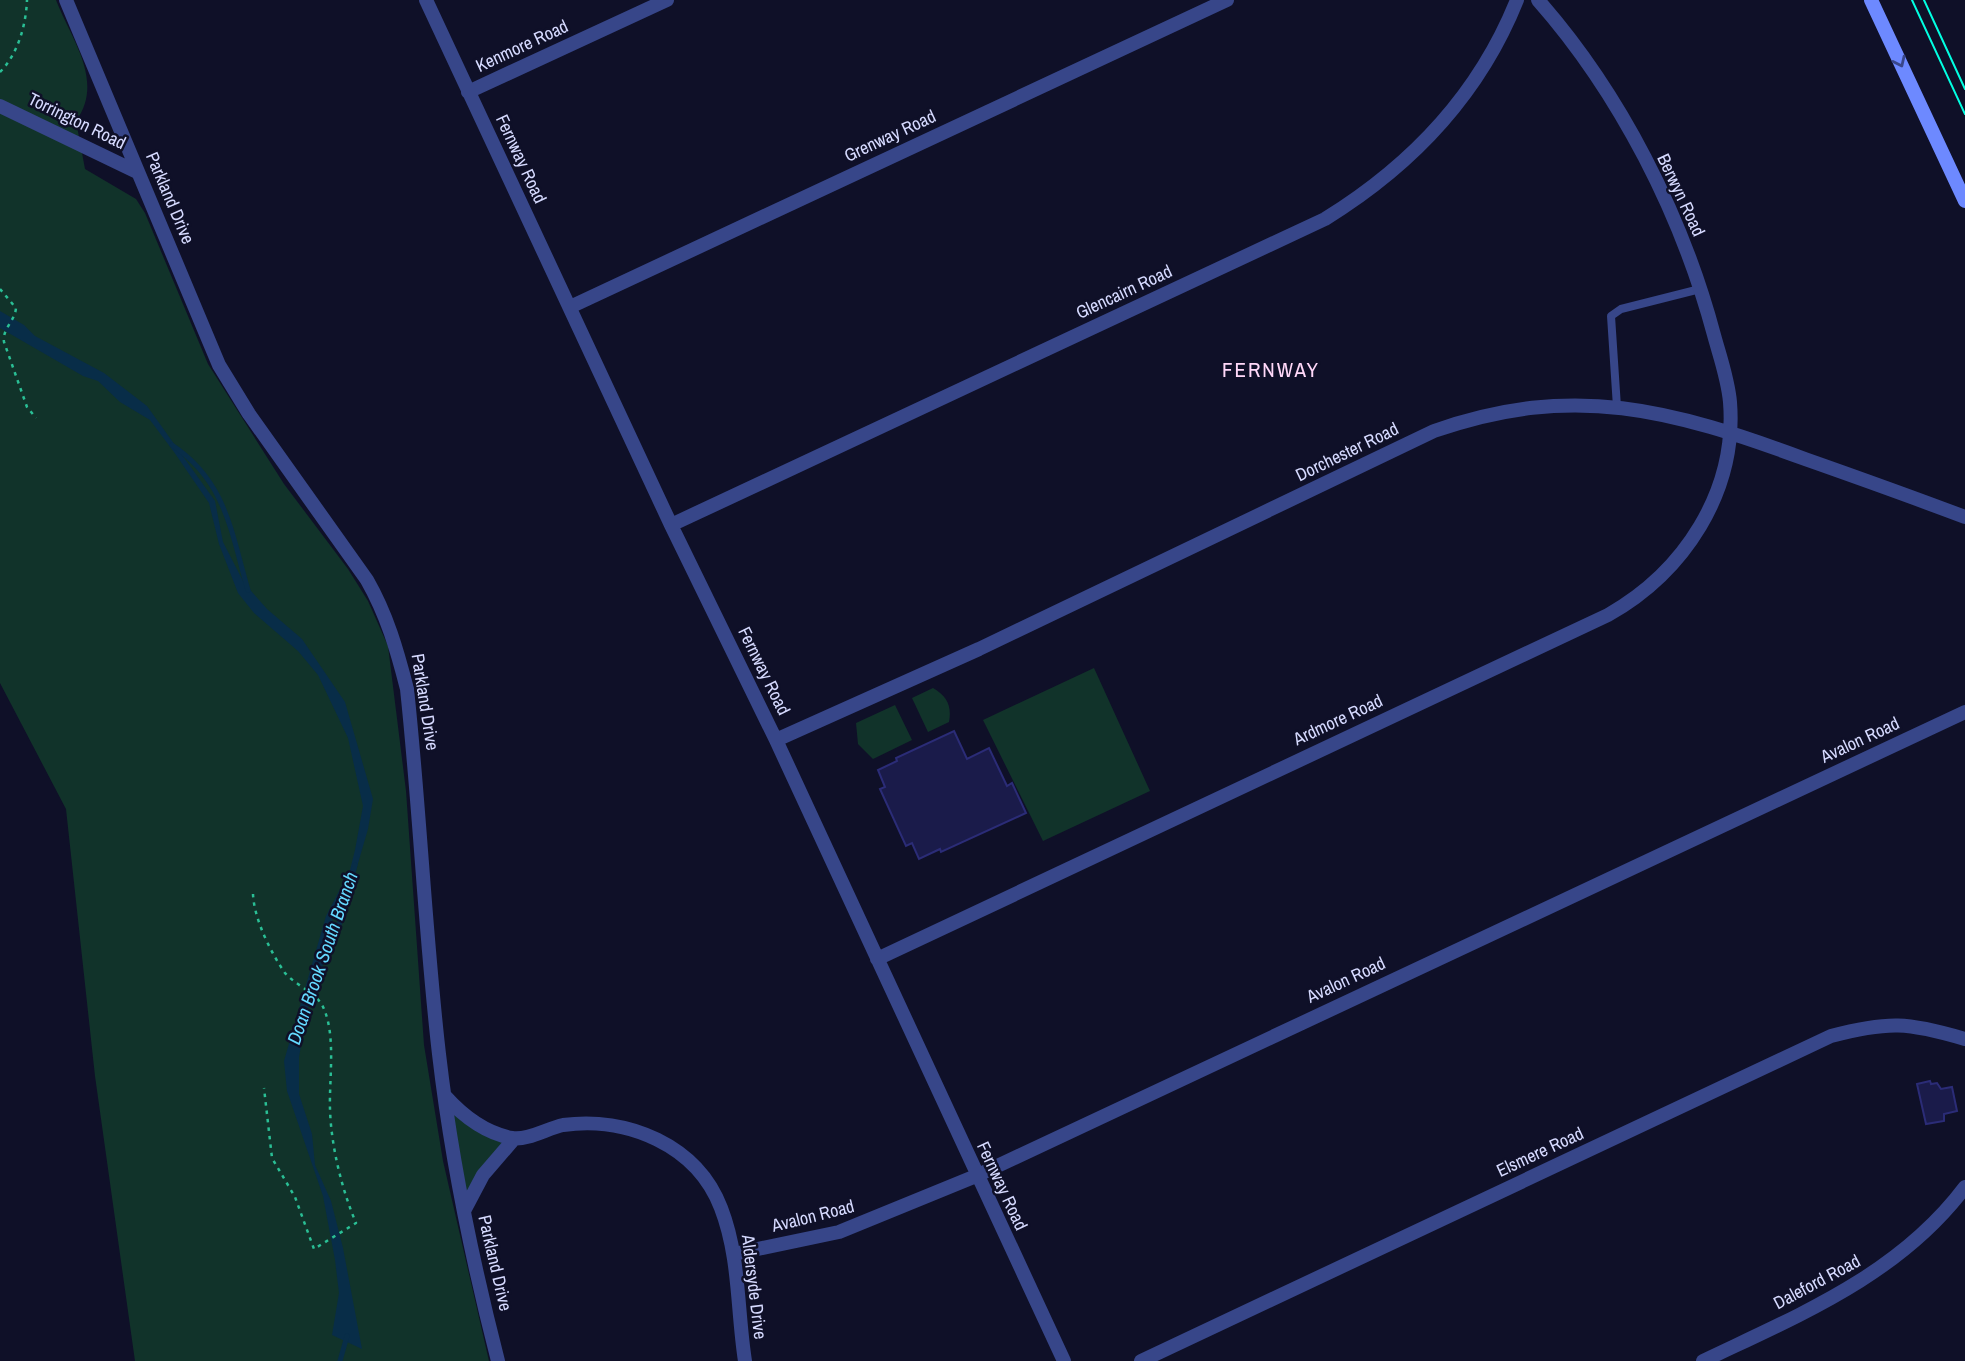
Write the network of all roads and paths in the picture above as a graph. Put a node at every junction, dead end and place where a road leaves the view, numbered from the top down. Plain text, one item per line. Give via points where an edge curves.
1 (27, 0) edge
2 (66, 0) edge
3 (426, 0) edge
4 (667, 0) edge
5 (1227, 0) edge
6 (1517, 0) edge
7 (1538, 0) edge
8 (1871, 0) edge
9 (0, 72) edge
10 (468, 92) junction
11 (0, 106) edge
12 (137, 172) junction
13 (1965, 201) edge
14 (0, 289) edge
15 (1700, 289) junction
16 (570, 307) junction
17 (1618, 407) junction
18 (36, 418) dead end
19 (1729, 431) junction
20 (1965, 517) edge
21 (671, 526) junction
22 (1965, 712) edge
23 (776, 740) junction
24 (253, 894) dead end
25 (877, 958) junction
26 (1965, 1039) edge
27 (264, 1088) dead end
28 (445, 1096) junction
29 (514, 1139) junction
30 (976, 1176) junction
31 (1965, 1186) edge
32 (464, 1211) junction
33 (734, 1254) junction
34 (498, 1361) edge
35 (745, 1361) edge
36 (1064, 1361) edge
37 (1141, 1361) edge
38 (1703, 1361) edge

1 - 9 path via 20,39
2 - 12 street, Parkland Drive
3 - 10 street, Fernway Road
4 - 10 street, Kenmore Road
5 - 16 street, Grenway Road
6 - 21 street, Glencairn Road via 1492,54 1460,102 1411,156 1325,219
7 - 15 street, Berwyn Road via 1571,38 1621,118 1671,216
8 -> 13 main road
10 - 16 street, Fernway Road
11 - 12 street, Torrington Road
12 - 28 street, Parkland Drive via 219,365 367,580 394,639 409,703
14 - 18 path via 16,308 4,333 8,356 27,407
15 - 17 lane via 1621,309 1611,316
15 - 19 street, Berwyn Road via 1727,382
16 - 21 street, Fernway Road
17 - 19 street, Dorchester Road via 1659,412
17 - 23 street, Dorchester Road via 1516,409 1434,431 979,649
19 - 20 street, Dorchester Road
19 - 25 street, Ardmore Road via 1718,492 1706,517 1676,560 1634,600
21 - 23 street, Fernway Road
22 - 30 street, Avalon Road
23 - 25 street, Fernway Road
24 - 27 path via 270,945 293,979 318,1000 326,1016 336,1150 356,1223 314,1249 295,1197 272,1158
25 - 30 street, Fernway Road
26 - 37 street, Elsmere Road via 1924,1027 1876,1024 1831,1036
28 - 29 street via 480,1126
28 - 32 street, Parkland Drive
29 - 32 street via 483,1175
29 - 33 street, Aldersyde Drive via 591,1123 614,1124 662,1142 704,1178 720,1205
30 - 33 street, Avalon Road via 839,1232
30 - 36 street, Fernway Road
31 - 38 street, Daleford Road via 1926,1231 1884,1268 1835,1299
32 - 34 street, Parkland Drive
33 - 35 street, Aldersyde Drive

